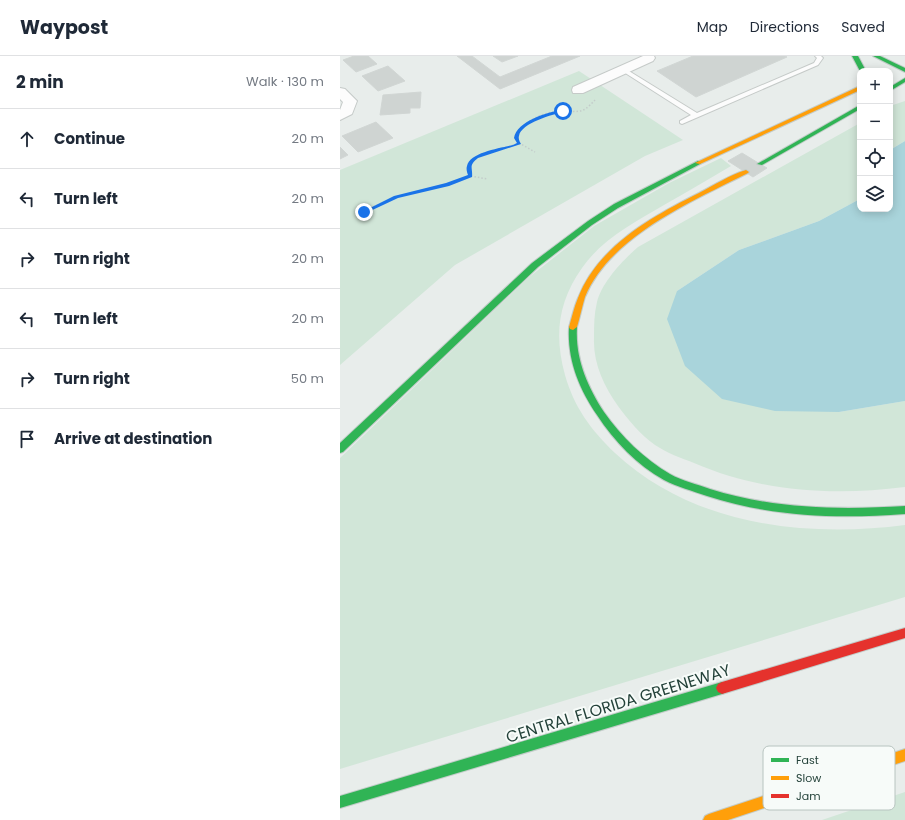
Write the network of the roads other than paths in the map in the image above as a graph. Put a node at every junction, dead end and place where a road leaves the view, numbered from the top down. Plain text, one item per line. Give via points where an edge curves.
1 (650, 56) edge
2 (818, 56) edge
3 (855, 56) edge
4 (876, 56) edge
5 (861, 68) edge
6 (622, 69) junction
7 (904, 70) edge
8 (893, 74) edge
9 (905, 80) edge
10 (893, 87) edge
11 (583, 88) road end
12 (857, 88) edge
13 (340, 92) edge
14 (857, 109) edge
15 (340, 116) edge
16 (697, 116) junction
17 (682, 122) dead end
18 (760, 164) dead end
19 (746, 172) dead end
20 (340, 449) edge
21 (905, 510) edge
22 (905, 633) edge
23 (905, 755) edge
24 (895, 758) edge
25 (340, 802) edge
26 (763, 802) edge
27 (709, 820) edge

1 - 6 street
2 - 16 lane via 820,61 816,64
3 - 5 main road
4 - 7 main road
6 - 11 street
6 - 16 lane
7 - 8 main road
9 - 10 main road
12 - 20 main road via 689,167 590,223 535,264
13 - 15 street via 350,101 347,111
14 - 18 main road
16 - 17 lane
19 - 21 main road via 653,222 623,242 600,265 577,309 572,340 586,390 608,426 638,454 668,477 719,498 749,505 816,513 862,514
22 - 25 main road, CENTRAL FLORIDA GREENEWAY
23 - 24 main road
26 - 27 main road

